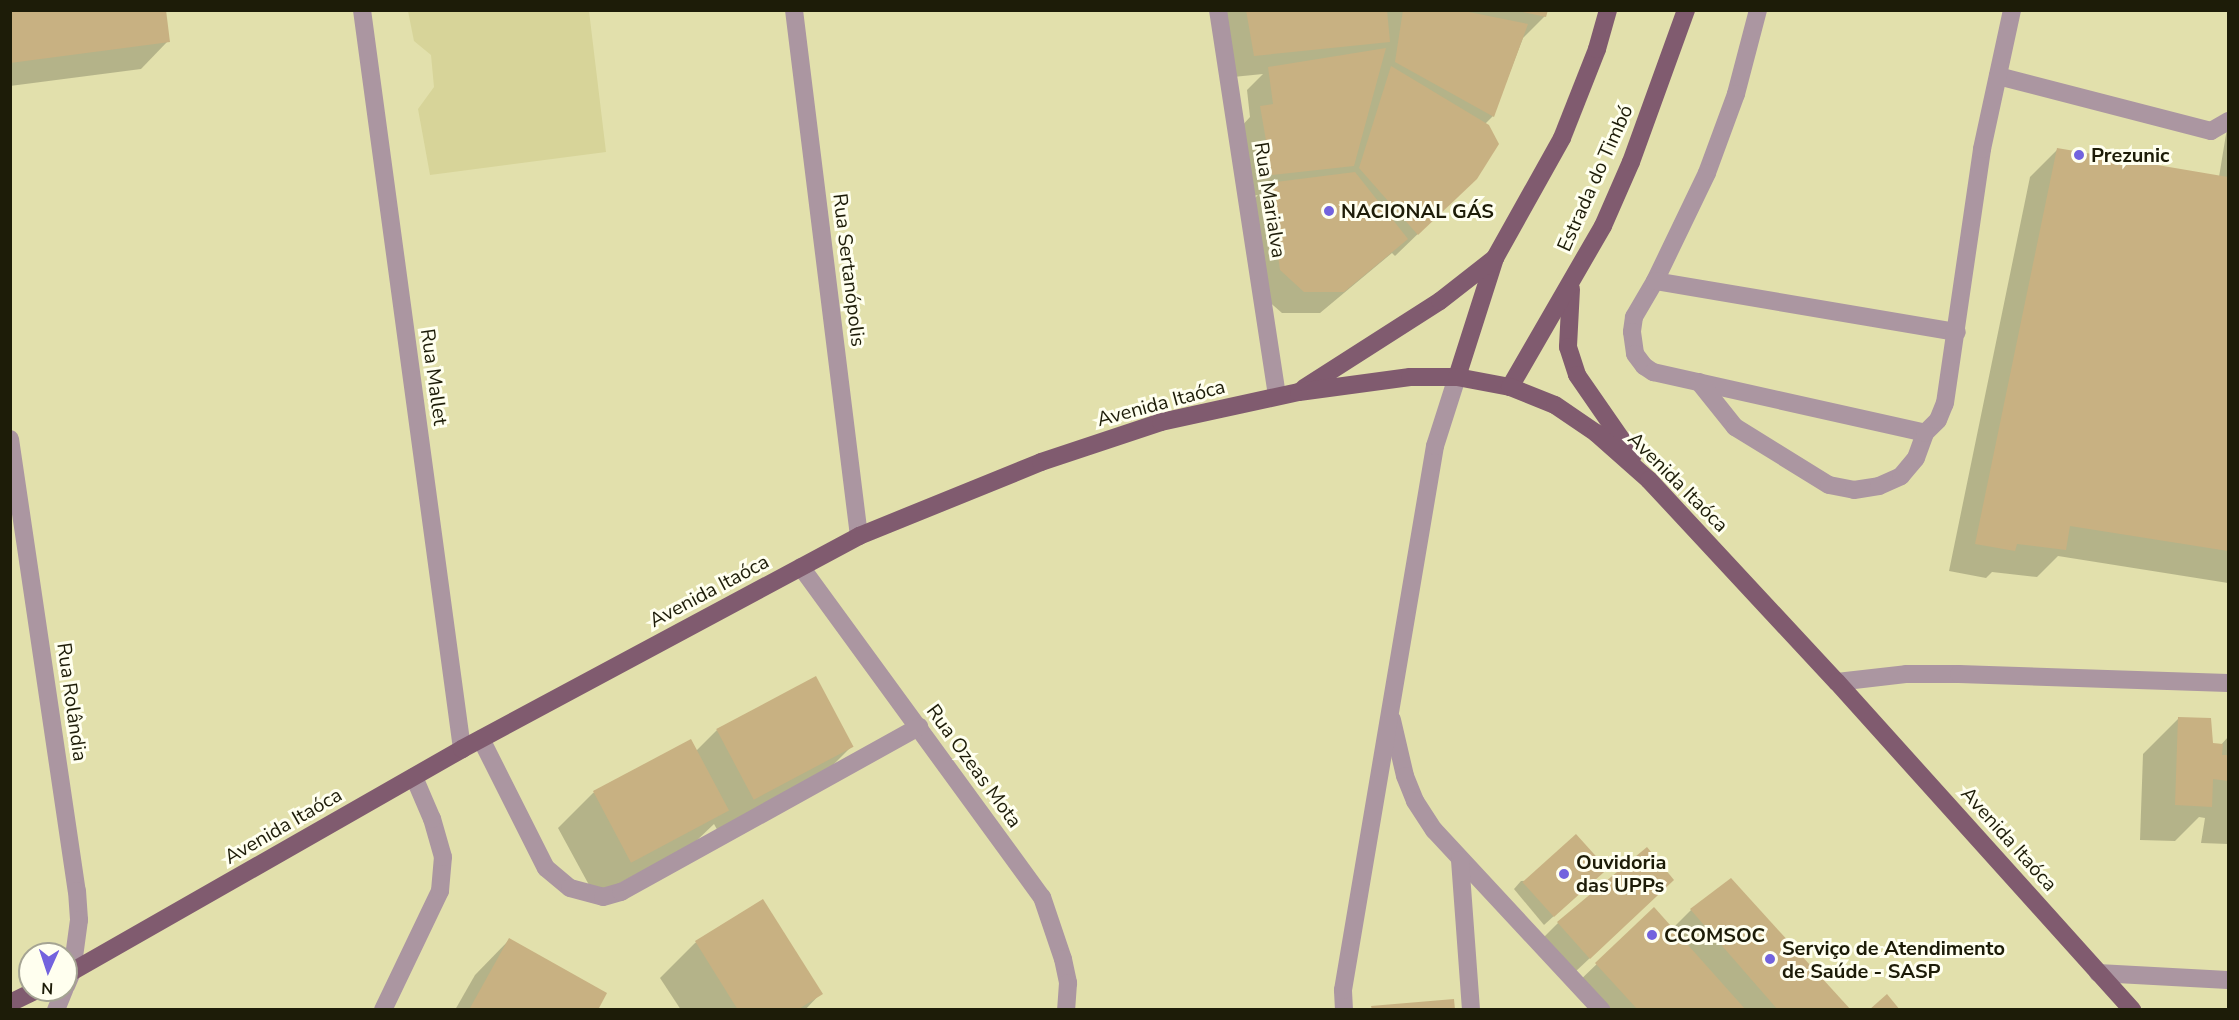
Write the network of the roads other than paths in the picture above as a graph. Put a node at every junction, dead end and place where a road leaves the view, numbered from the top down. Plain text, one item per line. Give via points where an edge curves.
1 (362, 10) edge
2 (794, 10) edge
3 (1218, 10) edge
4 (1608, 10) edge
5 (1686, 10) edge
6 (1758, 10) edge
7 (2012, 10) edge
8 (1998, 76) junction
9 (2229, 121) edge
10 (1496, 258) junction
11 (1655, 281) junction
12 (1572, 283) junction
13 (1957, 332) junction
14 (1457, 377) junction
15 (1699, 382) junction
16 (1510, 387) junction
17 (1299, 392) junction
18 (1277, 396) junction
19 (1925, 433) junction
20 (10, 439) edge
21 (1649, 480) junction
22 (859, 536) junction
23 (801, 567) junction
24 (1837, 682) junction
25 (2229, 683) edge
26 (1390, 713) junction
27 (919, 727) junction
28 (481, 739) junction
29 (462, 749) junction
30 (414, 777) junction
31 (1460, 860) junction
32 (75, 942) edge
33 (78, 972) edge
34 (2098, 973) junction
35 (2229, 980) edge
36 (382, 1010) edge
37 (1066, 1010) edge
38 (1344, 1010) edge
39 (1471, 1010) edge
40 (1601, 1010) edge
41 (2132, 1010) edge

1 - 29 street, Rua Mallet
2 - 22 street, Rua Sertanópolis
3 - 18 street, Rua Marialva
4 - 10 main road via 1562,138
5 - 12 main road, Estrada do Timbó via 1631,162
6 - 11 street via 1736,94 1707,173
7 - 8 street
8 - 9 street via 2211,131
8 - 13 street via 1982,149
10 - 14 main road
10 - 17 main road via 1440,301
11 - 13 street
11 - 15 street via 1634,317 1635,354 1653,372
12 - 16 main road, Estrada do Timbó
12 - 21 main road via 1568,347 1577,375
13 - 19 street via 1945,403 1938,420
14 - 16 main road, Avenida Itaóca
14 - 17 main road, Avenida Itaóca via 1410,377
14 - 26 street via 1435,446
15 - 19 street
15 - 19 street via 1735,427 1829,485 1854,490 1879,486 1901,476 1916,458
16 - 21 main road, Avenida Itaóca via 1555,405 1596,433
17 - 18 main road, Avenida Itaóca
18 - 22 main road, Avenida Itaóca via 1161,422 1041,462
20 - 32 street, Rua Rolândia via 77,891 79,920
21 - 24 main road, Avenida Itaóca
22 - 23 main road, Avenida Itaóca
23 - 27 street, Rua Ozeas Mota
23 - 28 main road, Avenida Itaóca
24 - 25 street via 1927,674
24 - 34 main road, Avenida Itaóca
26 - 31 street via 1405,777 1415,801
26 - 38 street via 1343,990
27 - 28 street via 621,892 603,897 570,888 546,868
27 - 37 street, Rua Ozeas Mota via 1042,897 1063,959 1068,983
28 - 29 main road, Avenida Itaóca
29 - 30 main road, Avenida Itaóca
30 - 33 main road, Avenida Itaóca
30 - 36 street via 443,857 441,891
31 - 39 street
31 - 40 street
34 - 35 street
34 - 41 main road, Avenida Itaóca

